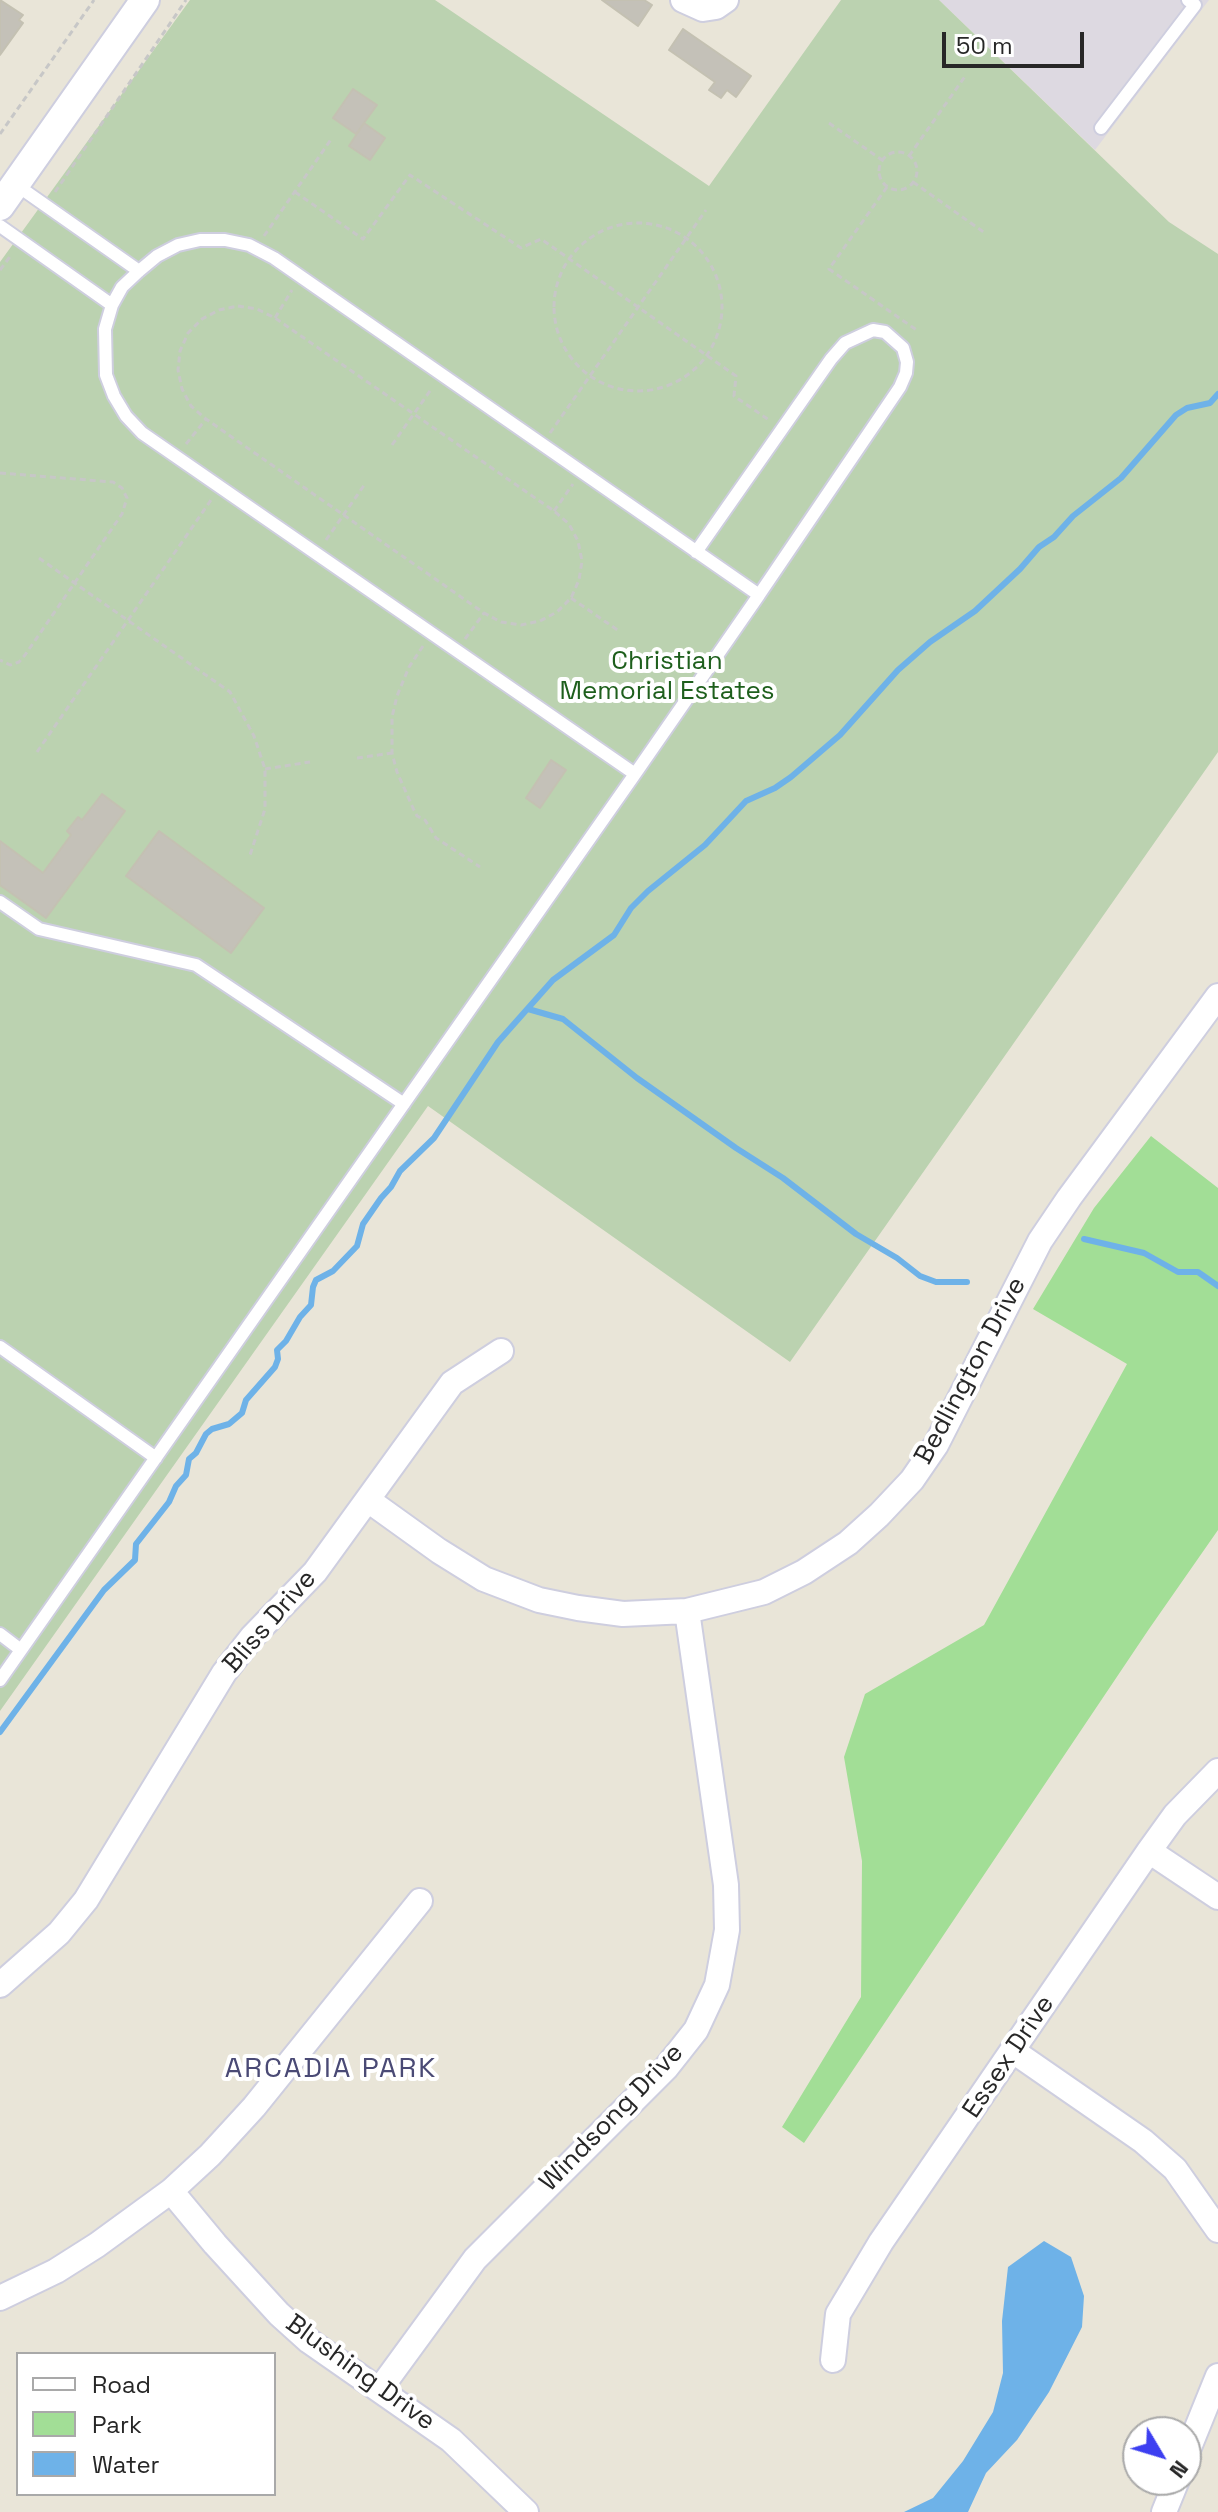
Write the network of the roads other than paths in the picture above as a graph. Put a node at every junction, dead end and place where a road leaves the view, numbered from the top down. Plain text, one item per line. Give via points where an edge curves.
1 (145, 0) edge
2 (683, 0) edge
3 (726, 0) edge
4 (1188, 0) edge
5 (1101, 128) dead end
6 (8, 195) edge
7 (0, 226) edge
8 (139, 271) junction
9 (112, 305) junction
10 (696, 552) junction
11 (759, 595) junction
12 (635, 774) junction
13 (0, 902) edge
14 (1218, 996) edge
15 (404, 1104) junction
16 (0, 1347) edge
17 (501, 1351) dead end
18 (156, 1458) junction
19 (368, 1500) junction
20 (687, 1611) junction
21 (0, 1634) edge
22 (21, 1650) junction
23 (0, 1680) edge
24 (1218, 1771) edge
25 (1149, 1851) junction
26 (1218, 1897) edge
27 (420, 1901) dead end
28 (0, 1985) edge
29 (1013, 2051) junction
30 (171, 2191) junction
31 (1218, 2230) edge
32 (0, 2298) edge
33 (833, 2360) dead end
34 (1218, 2376) edge
35 (380, 2389) junction
36 (1202, 2416) edge
37 (526, 2512) edge

1 - 6 street
2 - 3 street via 703,9
4 - 5 lane via 1195,5
6 - 8 lane via 47,206
7 - 9 lane
8 - 9 lane
8 - 10 lane via 178,245 200,240 225,240 255,249
9 - 12 lane via 105,329 106,375 126,416 142,433
10 - 11 lane
10 - 11 lane via 845,343 873,330 885,332 903,348 907,362 900,387
11 - 12 lane
12 - 15 lane
13 - 15 lane via 39,929 196,965
14 - 20 street, Bedlington Drive via 1040,1241 936,1445 912,1480 848,1543 804,1572 764,1592
15 - 18 lane
16 - 18 lane
17 - 19 street, Bliss Drive via 452,1383
18 - 22 lane
19 - 20 street, Bedlington Drive via 484,1579 539,1600 623,1614
19 - 28 street, Bliss Drive via 315,1572 224,1673 86,1900 59,1933
20 - 35 street, Windsong Drive via 726,1885 727,1930 717,1985 696,2030 666,2068 475,2259
21 - 22 lane
22 - 23 lane
24 - 25 street, Essex Drive
25 - 26 street
25 - 29 street, Essex Drive
27 - 30 street via 254,2107
29 - 31 street via 1143,2141 1175,2169
29 - 33 street, Essex Drive via 881,2242 838,2314
30 - 32 street via 56,2271
30 - 35 street, Blushing Drive via 279,2314
34 - 36 street
35 - 37 street, Blushing Drive via 451,2440

